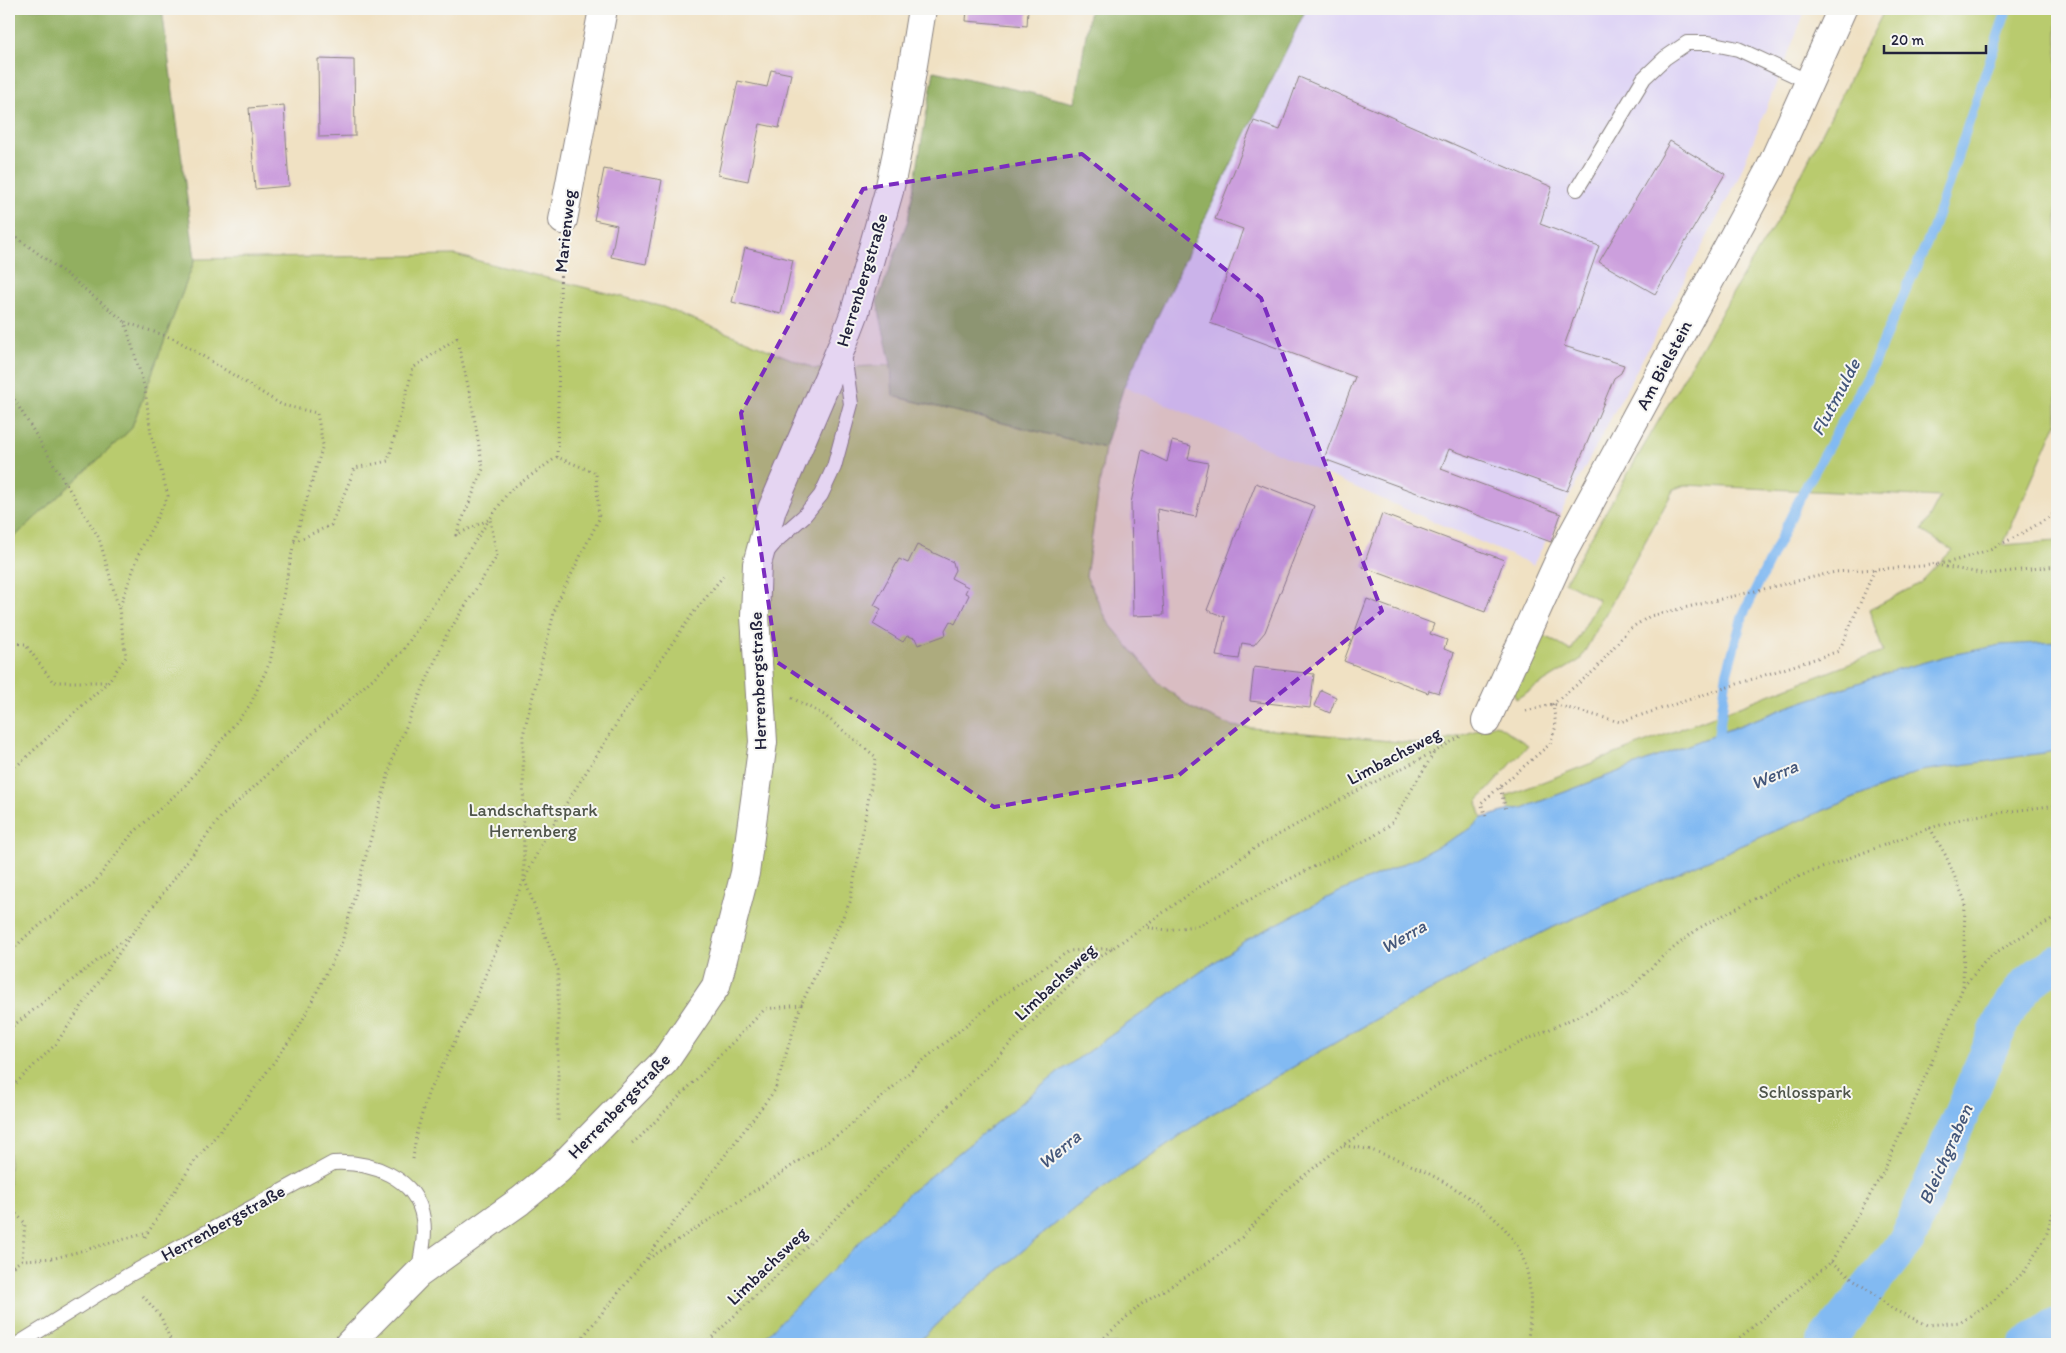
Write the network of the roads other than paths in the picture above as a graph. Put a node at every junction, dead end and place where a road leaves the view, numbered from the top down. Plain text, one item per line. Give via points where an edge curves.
1 (603, 9) edge
2 (922, 9) edge
3 (1842, 9) edge
4 (1809, 82) junction
5 (1577, 189) dead end
6 (563, 220) road end
7 (842, 346) junction
8 (757, 564) junction
9 (1486, 721) road end
10 (418, 1274) junction
11 (18, 1344) edge
12 (349, 1344) edge

1 - 6 street, Marienweg
2 - 7 street, Herrenbergstraße via 889,191 855,312
3 - 4 street, Am Bielstein
4 - 5 lane via 1738,49 1687,43 1644,78
4 - 9 street, Am Bielstein via 1770,169 1562,554
7 - 8 street, Herrenbergstraße via 772,509
7 - 8 lane via 851,404 834,467 820,495 804,516 777,540
8 - 10 street, Herrenbergstraße via 755,616 763,742 745,873 716,986 665,1061 558,1170
10 - 11 lane, Herrenbergstraße via 424,1219 416,1197 385,1172 350,1162 333,1163 127,1276
10 - 12 street, Herrenbergstraße

